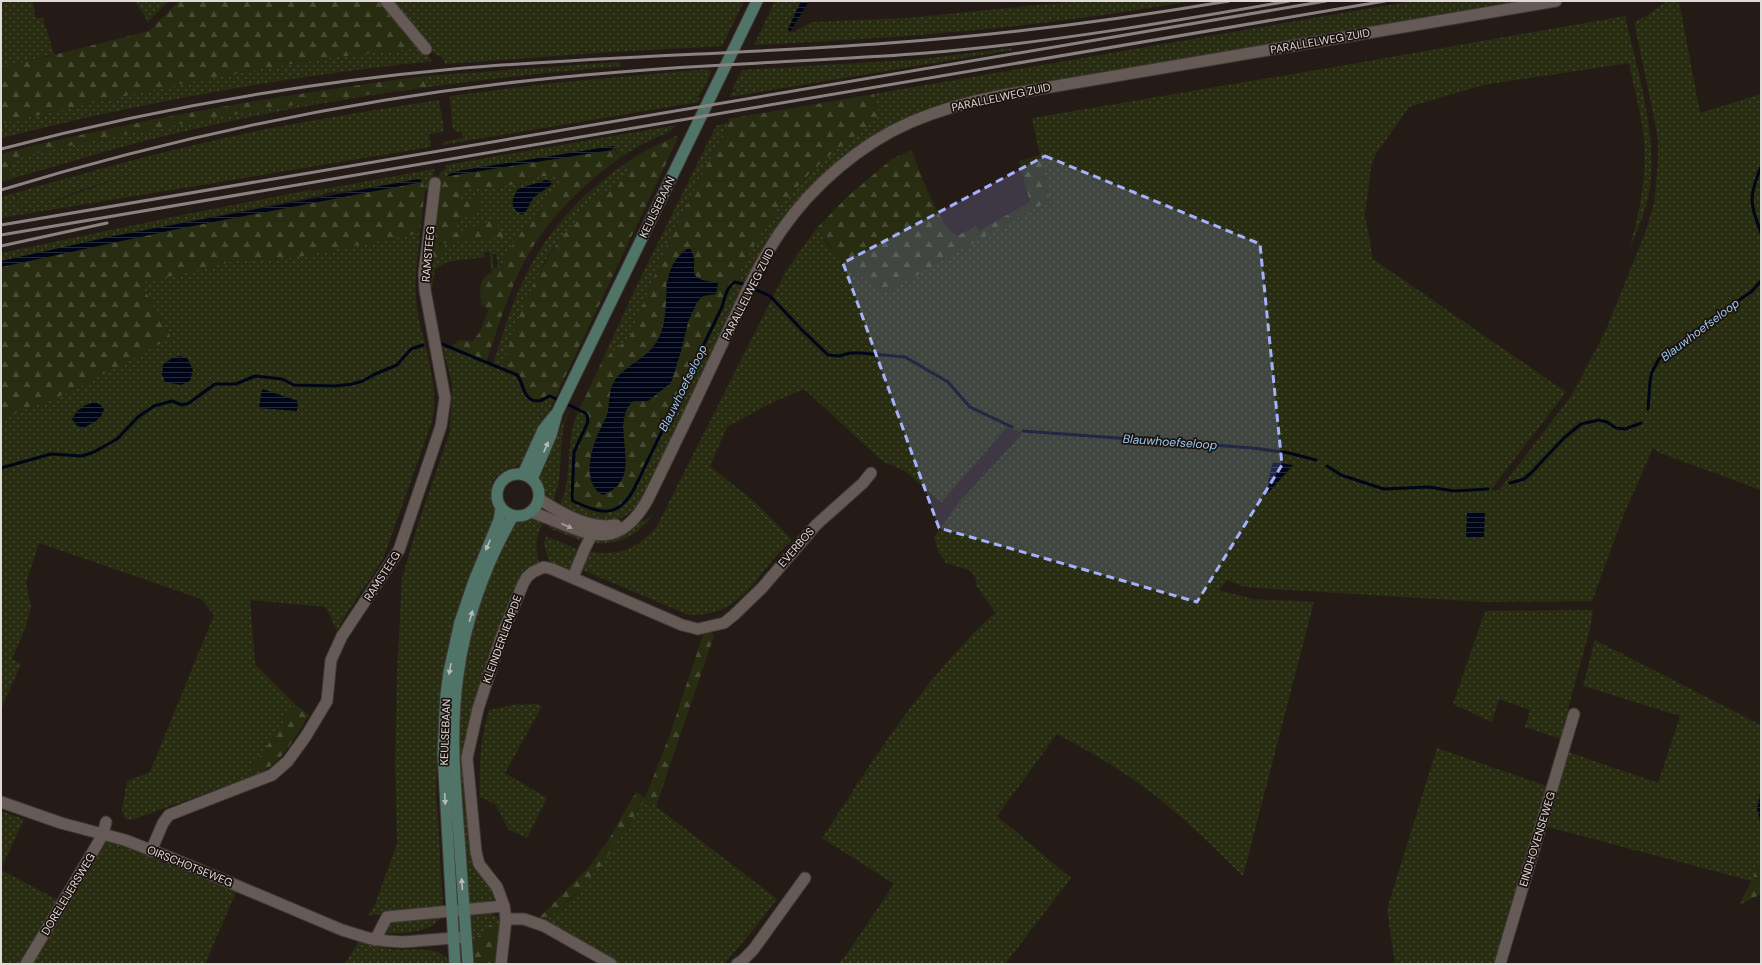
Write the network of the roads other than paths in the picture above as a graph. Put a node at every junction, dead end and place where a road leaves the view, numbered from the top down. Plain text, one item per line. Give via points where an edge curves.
1 (386, 1) edge
2 (757, 1) edge
3 (1556, 1) edge
4 (426, 49) dead end
5 (435, 183) dead end
6 (872, 473) dead end
7 (527, 477) junction
8 (538, 499) junction
9 (501, 509) junction
10 (531, 512) junction
11 (514, 516) junction
12 (595, 530) junction
13 (573, 577) junction
14 (724, 623) joint
15 (1574, 714) dead end
16 (1, 802) edge
17 (106, 822) dead end
18 (102, 834) junction
19 (151, 851) junction
20 (805, 878) dead end
21 (504, 906) junction
22 (464, 910) junction
23 (451, 912) junction
24 (506, 919) junction
25 (466, 937) junction
26 (453, 938) junction
27 (375, 940) junction
28 (26, 964) edge
29 (455, 964) edge
30 (468, 964) edge
31 (501, 964) edge
32 (611, 964) edge
33 (737, 964) edge
34 (1500, 964) edge

1 - 4 street
2 - 7 main road, KEULSEBAAN via 558,410 543,430
3 - 12 street, PARALLELWEG ZUID via 998,96 947,108 910,122 890,133 850,159 831,175 812,193 781,231 747,292 648,499 635,518
5 - 19 street, RAMSTEEG via 424,274 445,398 441,426 399,550 342,636 331,660 327,700 288,761 272,775 169,815
6 - 14 street, EVERBOS via 816,525 762,588
7 - 8 main road via 539,492
7 - 9 main road via 509,476 503,480 499,486 497,499
8 - 10 main road
8 - 12 street, PARALLELWEG ZUID
9 - 11 main road
9 -> 23 main road, KEULSEBAAN via 460,622 446,695 443,754
10 - 11 main road
10 -> 12 street, PARALLELWEG ZUID via 580,532
22 -> 11 main road, KEULSEBAAN via 454,754 458,674 463,645 482,584 497,547
12 - 13 street
13 - 14 street, KLEINDERLIEMPDE via 682,625 698,629
13 - 21 street, KLEINDERLIEMPDE via 544,567 527,577 502,635 472,731 467,758 476,852 479,864 497,887
15 - 34 street, EINDHOVENSEWEG
16 - 18 street, OIRSCHOTSEWEG
17 - 18 street, DORELEIJERSWEG
18 - 19 street, OIRSCHOTSEWEG
18 - 28 street, DORELEIJERSWEG
19 - 27 street, OIRSCHOTSEWEG via 342,930
20 - 33 street via 753,950
21 - 22 street
21 - 24 street
22 - 23 street
22 - 25 main road, KEULSEBAAN
23 - 26 main road, KEULSEBAAN
23 - 27 street via 387,917
24 - 31 street
24 - 32 street via 524,919 544,926
25 - 26 street, OIRSCHOTSEWEG
25 - 30 main road, KEULSEBAAN
26 - 27 street, OIRSCHOTSEWEG via 403,942
26 - 29 main road, KEULSEBAAN

